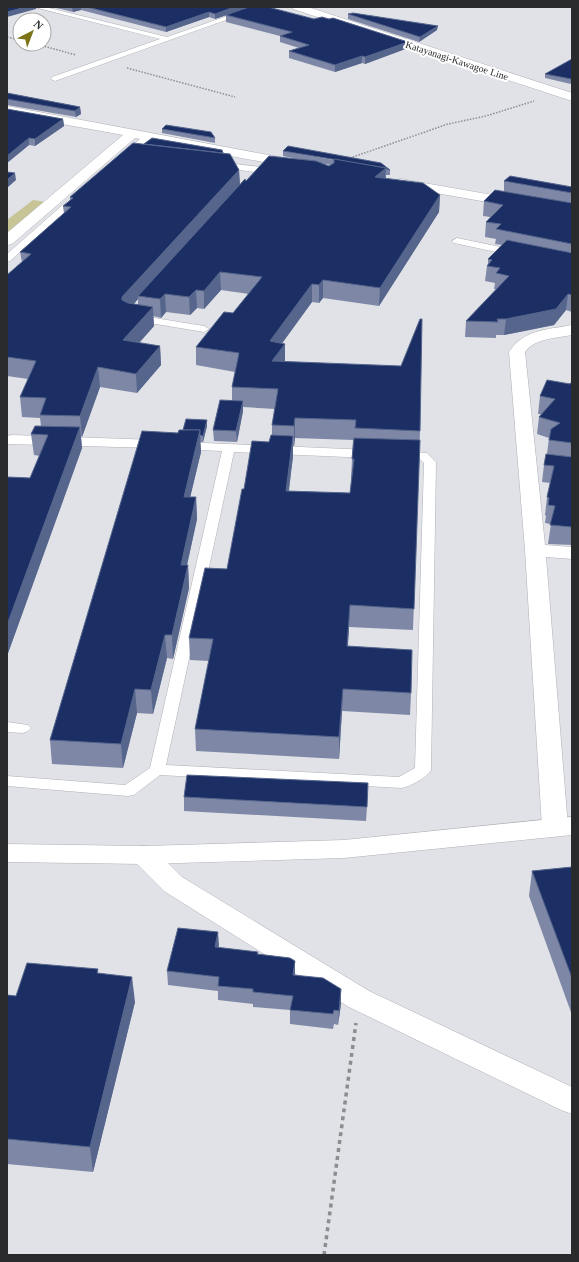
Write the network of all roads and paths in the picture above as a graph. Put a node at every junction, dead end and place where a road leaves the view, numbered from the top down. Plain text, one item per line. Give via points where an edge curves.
1 (37, 7) edge
2 (259, 7) edge
3 (297, 7) edge
4 (167, 39) junction
5 (52, 48) edge
6 (104, 62) junction
7 (55, 79) dead end
8 (559, 93) junction
9 (235, 97) dead end
10 (572, 98) edge
11 (8, 112) edge
12 (132, 134) junction
13 (148, 137) junction
14 (143, 156) edge
15 (344, 160) edge
16 (206, 163) edge
17 (304, 169) joint
18 (261, 170) junction
19 (392, 182) edge
20 (245, 188) edge
21 (85, 190) edge
22 (572, 213) edge
23 (7, 240) edge
24 (457, 241) dead end
25 (526, 255) edge
26 (7, 259) edge
27 (134, 311) edge
28 (204, 330) dead end
29 (572, 330) edge
30 (7, 440) edge
31 (229, 448) junction
32 (535, 550) junction
33 (572, 553) edge
34 (7, 727) edge
35 (23, 728) dead end
36 (157, 770) junction
37 (7, 781) edge
38 (563, 827) edge
39 (7, 853) edge
40 (144, 855) junction
41 (359, 999) junction
42 (572, 1101) edge
43 (324, 1255) edge

1 - 4 lane
2 - 4 lane
3 - 8 street, Katayanagi-Kawagoe Line
4 - 6 lane
5 - 6 path
6 - 7 lane
6 - 9 path
8 - 10 street, Katayanagi-Kawagoe Line
8 - 15 path via 486,116 448,124
11 - 12 street
12 - 13 street
12 - 23 street
13 - 14 lane via 124,156
13 - 17 street
16 - 18 lane
17 - 18 lane via 264,166
18 - 20 lane
19 - 22 street
21 - 26 lane
24 - 25 lane
27 - 28 lane via 129,317
29 - 32 street via 531,339 520,345 517,352 534,463
30 - 31 lane
31 - 36 lane
31 - 36 lane via 423,456 430,462 423,770 402,782
32 - 33 street
32 - 38 street
34 - 35 lane
36 - 37 lane via 128,791
38 - 40 street via 344,849
39 - 40 street
40 - 41 street via 173,884
41 - 42 street
41 - 43 path

